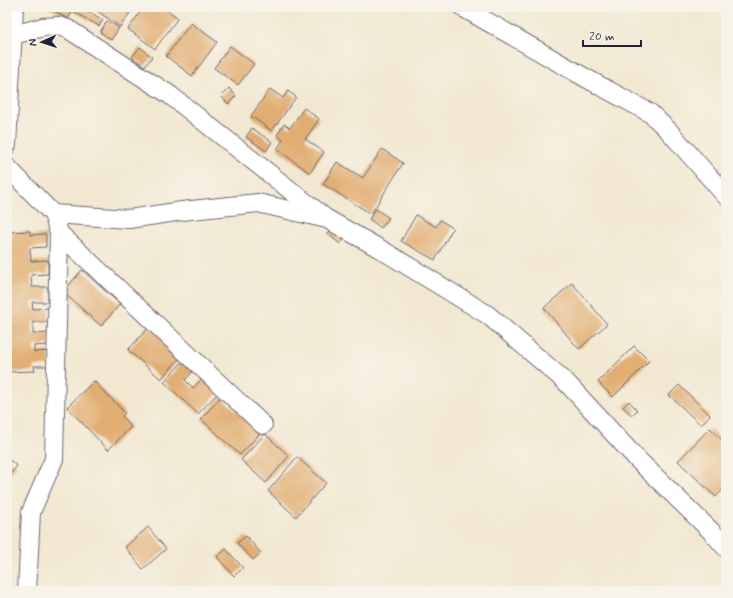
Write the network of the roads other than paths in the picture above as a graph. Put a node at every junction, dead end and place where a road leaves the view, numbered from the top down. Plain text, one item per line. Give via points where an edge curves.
1 (14, 7) edge
2 (462, 7) edge
3 (13, 35) junction
4 (7, 145) edge
5 (7, 167) edge
6 (726, 196) edge
7 (54, 214) junction
8 (327, 219) junction
9 (59, 233) junction
10 (263, 425) dead end
11 (726, 548) edge
12 (27, 591) edge

1 - 3 street
2 - 6 street via 650,113
3 - 4 street
3 - 8 street via 43,27 59,26 68,29 170,95
5 - 7 street
7 - 8 street via 129,219 258,203
7 - 9 street
8 - 11 street via 488,315 566,382 637,459
9 - 10 street
9 - 12 street via 54,459 31,512

